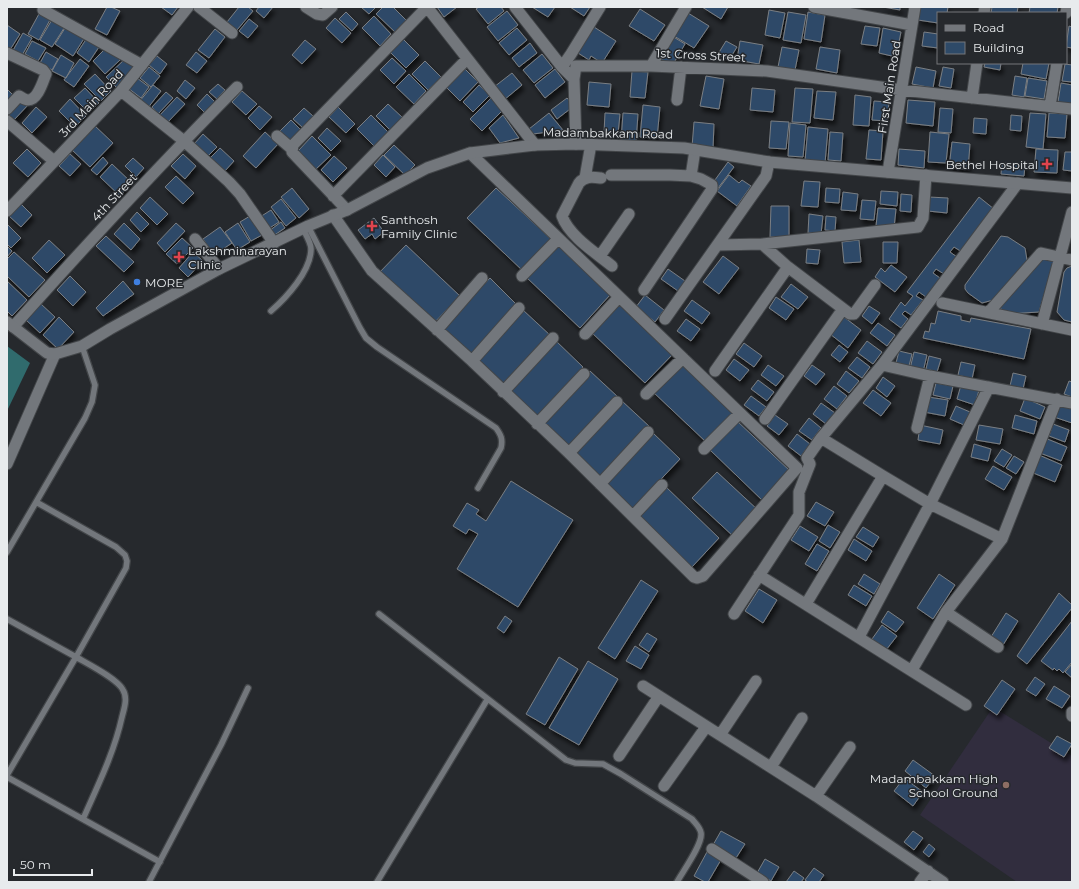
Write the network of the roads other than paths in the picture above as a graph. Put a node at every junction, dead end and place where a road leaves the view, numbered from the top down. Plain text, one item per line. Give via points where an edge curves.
1 (188, 7) edge
2 (199, 7) edge
3 (306, 7) edge
4 (332, 7) edge
5 (427, 7) edge
6 (516, 7) edge
7 (600, 7) edge
8 (686, 7) edge
9 (814, 7) edge
10 (915, 7) edge
11 (43, 10) dead end
12 (912, 25) junction
13 (232, 33) dead end
14 (7, 53) edge
15 (571, 54) junction
16 (468, 59) junction
17 (977, 64) edge
18 (1057, 64) edge
19 (142, 65) junction
20 (576, 66) junction
21 (651, 66) junction
22 (562, 67) junction
23 (681, 67) junction
24 (574, 79) junction
25 (237, 87) dead end
26 (902, 90) junction
27 (121, 91) junction
28 (972, 98) junction
29 (677, 100) dead end
30 (1050, 106) junction
31 (1072, 109) edge
32 (7, 110) edge
33 (7, 121) edge
34 (277, 136) dead end
35 (184, 141) junction
36 (576, 144) junction
37 (591, 144) junction
38 (534, 145) junction
39 (292, 149) junction
40 (695, 150) junction
41 (470, 154) junction
42 (54, 161) junction
43 (769, 162) junction
44 (888, 172) junction
45 (926, 175) junction
46 (691, 176) junction
47 (585, 178) junction
48 (1018, 183) junction
49 (1072, 188) edge
50 (333, 196) junction
51 (347, 210) junction
52 (7, 211) edge
53 (1072, 212) edge
54 (629, 214) dead end
55 (333, 215) junction
56 (305, 228) junction
57 (195, 239) dead end
58 (558, 239) junction
59 (274, 243) junction
60 (762, 244) junction
61 (718, 245) junction
62 (600, 256) junction
63 (1060, 257) junction
64 (1072, 260) edge
65 (612, 266) dead end
66 (788, 267) junction
67 (219, 269) junction
68 (522, 276) dead end
69 (482, 278) dead end
70 (875, 284) dead end
71 (644, 290) dead end
72 (619, 297) junction
73 (942, 303) dead end
74 (519, 308) dead end
75 (843, 310) junction
76 (271, 311) dead end
77 (989, 312) junction
78 (666, 319) dead end
79 (1042, 324) junction
80 (10, 325) edge
81 (437, 330) junction
82 (1072, 330) edge
83 (585, 334) dead end
84 (553, 338) dead end
85 (82, 346) junction
86 (55, 354) junction
87 (682, 358) junction
88 (472, 361) junction
89 (882, 365) junction
90 (715, 372) dead end
91 (584, 374) dead end
92 (930, 376) junction
93 (989, 387) junction
94 (503, 392) junction
95 (646, 394) dead end
96 (1057, 399) junction
97 (617, 402) dead end
98 (1072, 403) edge
99 (740, 413) junction
100 (765, 419) dead end
101 (537, 424) junction
102 (917, 428) dead end
103 (648, 432) dead end
104 (821, 438) junction
105 (704, 449) dead end
106 (569, 453) junction
107 (7, 464) edge
108 (883, 476) junction
109 (600, 484) junction
110 (662, 485) dead end
111 (478, 488) dead end
112 (36, 502) junction
113 (930, 504) junction
114 (633, 516) junction
115 (1002, 538) junction
116 (7, 552) edge
117 (759, 575) junction
118 (806, 604) junction
119 (946, 612) junction
120 (379, 614) dead end
121 (734, 614) dead end
122 (7, 619) edge
123 (859, 637) junction
124 (998, 647) dead end
125 (76, 657) junction
126 (912, 670) junction
127 (756, 681) dead end
128 (643, 686) dead end
129 (248, 688) dead end
130 (659, 696) junction
131 (487, 700) junction
132 (966, 705) dead end
133 (1072, 712) edge
134 (1072, 716) edge
135 (802, 718) dead end
136 (706, 727) junction
137 (720, 735) junction
138 (850, 747) dead end
139 (619, 756) dead end
140 (771, 767) junction
141 (7, 776) edge
142 (664, 786) dead end
143 (816, 796) junction
144 (83, 819) junction
145 (712, 850) dead end
146 (160, 862) junction
147 (928, 871) junction
148 (149, 882) edge
149 (377, 882) edge
150 (677, 882) edge
151 (763, 882) edge
152 (920, 882) edge
153 (943, 882) edge

1 - 19 street, 3rd Main Road
2 - 13 street
3 - 4 street via 323,15
5 - 16 street
5 - 39 street via 293,145
6 - 22 street
7 - 15 street
8 - 21 street
9 - 12 street
10 - 12 street, First Main Road
11 - 19 street
12 - 26 street, First Main Road
14 - 32 street via 44,70 46,74 42,87 33,98 27,100 18,96
15 - 20 street
15 - 22 street
16 - 38 street
16 - 50 street
17 - 28 street
18 - 30 street
19 - 27 street, 3rd Main Road
20 - 21 street, 1st Cross Street
20 - 24 street
21 - 23 street, 1st Cross Street
22 - 24 street
23 - 26 street, 1st Cross Street via 767,71
23 - 29 street
24 - 36 street
25 - 35 street, 4th Street
26 - 28 street, 1st Cross Street
26 - 44 street, First Main Road
27 - 35 street
27 - 42 street, 3rd Main Road
28 - 30 street, 1st Cross Street
30 - 31 street, 1st Cross Street
33 - 42 street
34 - 39 street
35 - 59 street via 240,194
35 - 80 street, 4th Street
36 - 37 street, Madambakkam Road
36 - 38 street, Madambakkam Road
37 - 40 street, Madambakkam Road
37 - 47 street
38 - 41 street, Madambakkam Road
39 - 50 street
40 - 43 street, Madambakkam Road
40 - 46 street
41 - 51 street, Madambakkam Road via 427,168
41 - 58 street
42 - 52 street, 3rd Main Road
43 - 44 street, Madambakkam Road
43 - 61 street via 766,176
44 - 45 street, Madambakkam Road
45 - 48 street, Madambakkam Road
45 - 60 street via 923,218 918,226
46 - 47 street
46 - 71 street via 712,185 712,189
47 - 62 street via 579,183 562,216 580,239
48 - 49 street, Madambakkam Road
48 - 89 street
50 - 51 street
51 - 55 street, Madambakkam Road
53 - 63 street
54 - 62 street
55 - 56 street, Madambakkam Road
55 - 81 street via 372,271
56 - 59 street, Madambakkam Road
56 - 76 lane via 311,247 310,258 292,291
56 - 111 lane via 366,338 496,428 501,435 501,448
57 - 67 street
58 - 68 street
58 - 72 street
59 - 67 street, Madambakkam Road
60 - 61 street
60 - 66 street
61 - 78 street
62 - 65 street
63 - 64 street
63 - 77 street via 1041,253
63 - 79 street
66 - 75 street
66 - 90 street
67 - 85 street, Madambakkam Road
69 - 81 street
70 - 75 street via 854,314
72 - 83 street
72 - 87 street
73 - 77 street
74 - 88 street
75 - 100 street
77 - 79 street
79 - 82 street
80 - 86 street via 47,353
81 - 88 street
84 - 94 street
85 - 86 street, Madambakkam Road
85 - 112 lane via 95,384 92,402
86 - 107 street
87 - 95 street
87 - 99 street
88 - 94 street
89 - 92 street
89 - 104 street
91 - 101 street
92 - 93 street
92 - 102 street
93 - 96 street
93 - 113 street
94 - 101 street
96 - 98 street
96 - 115 street
97 - 106 street
99 - 105 street
99 - 114 street via 797,468 703,576 694,577
101 - 106 street
103 - 109 street
104 - 108 street
104 - 117 street via 806,458 810,464 799,492 800,515
106 - 109 street
108 - 113 street
108 - 118 street
109 - 114 street
110 - 114 street
112 - 116 lane
112 - 125 lane via 116,547 128,561
113 - 115 street
113 - 123 street
115 - 119 street
117 - 118 street
117 - 121 street
118 - 123 street
119 - 124 street
119 - 126 street
120 - 131 lane
122 - 125 lane
123 - 126 street
125 - 141 lane
125 - 144 lane via 120,685 125,695 125,704 108,764
126 - 132 street
127 - 137 street
128 - 130 street
129 - 146 lane
130 - 136 street
130 - 139 street
131 - 149 lane
131 - 150 lane via 566,760 575,764 604,764 692,819 701,833 700,842
133 - 134 street
135 - 140 street
136 - 137 street
136 - 142 street
137 - 140 street
138 - 143 street
140 - 143 street
141 - 144 lane
143 - 147 street
144 - 146 lane
145 - 151 street
146 - 148 lane
147 - 152 street
147 - 153 street

